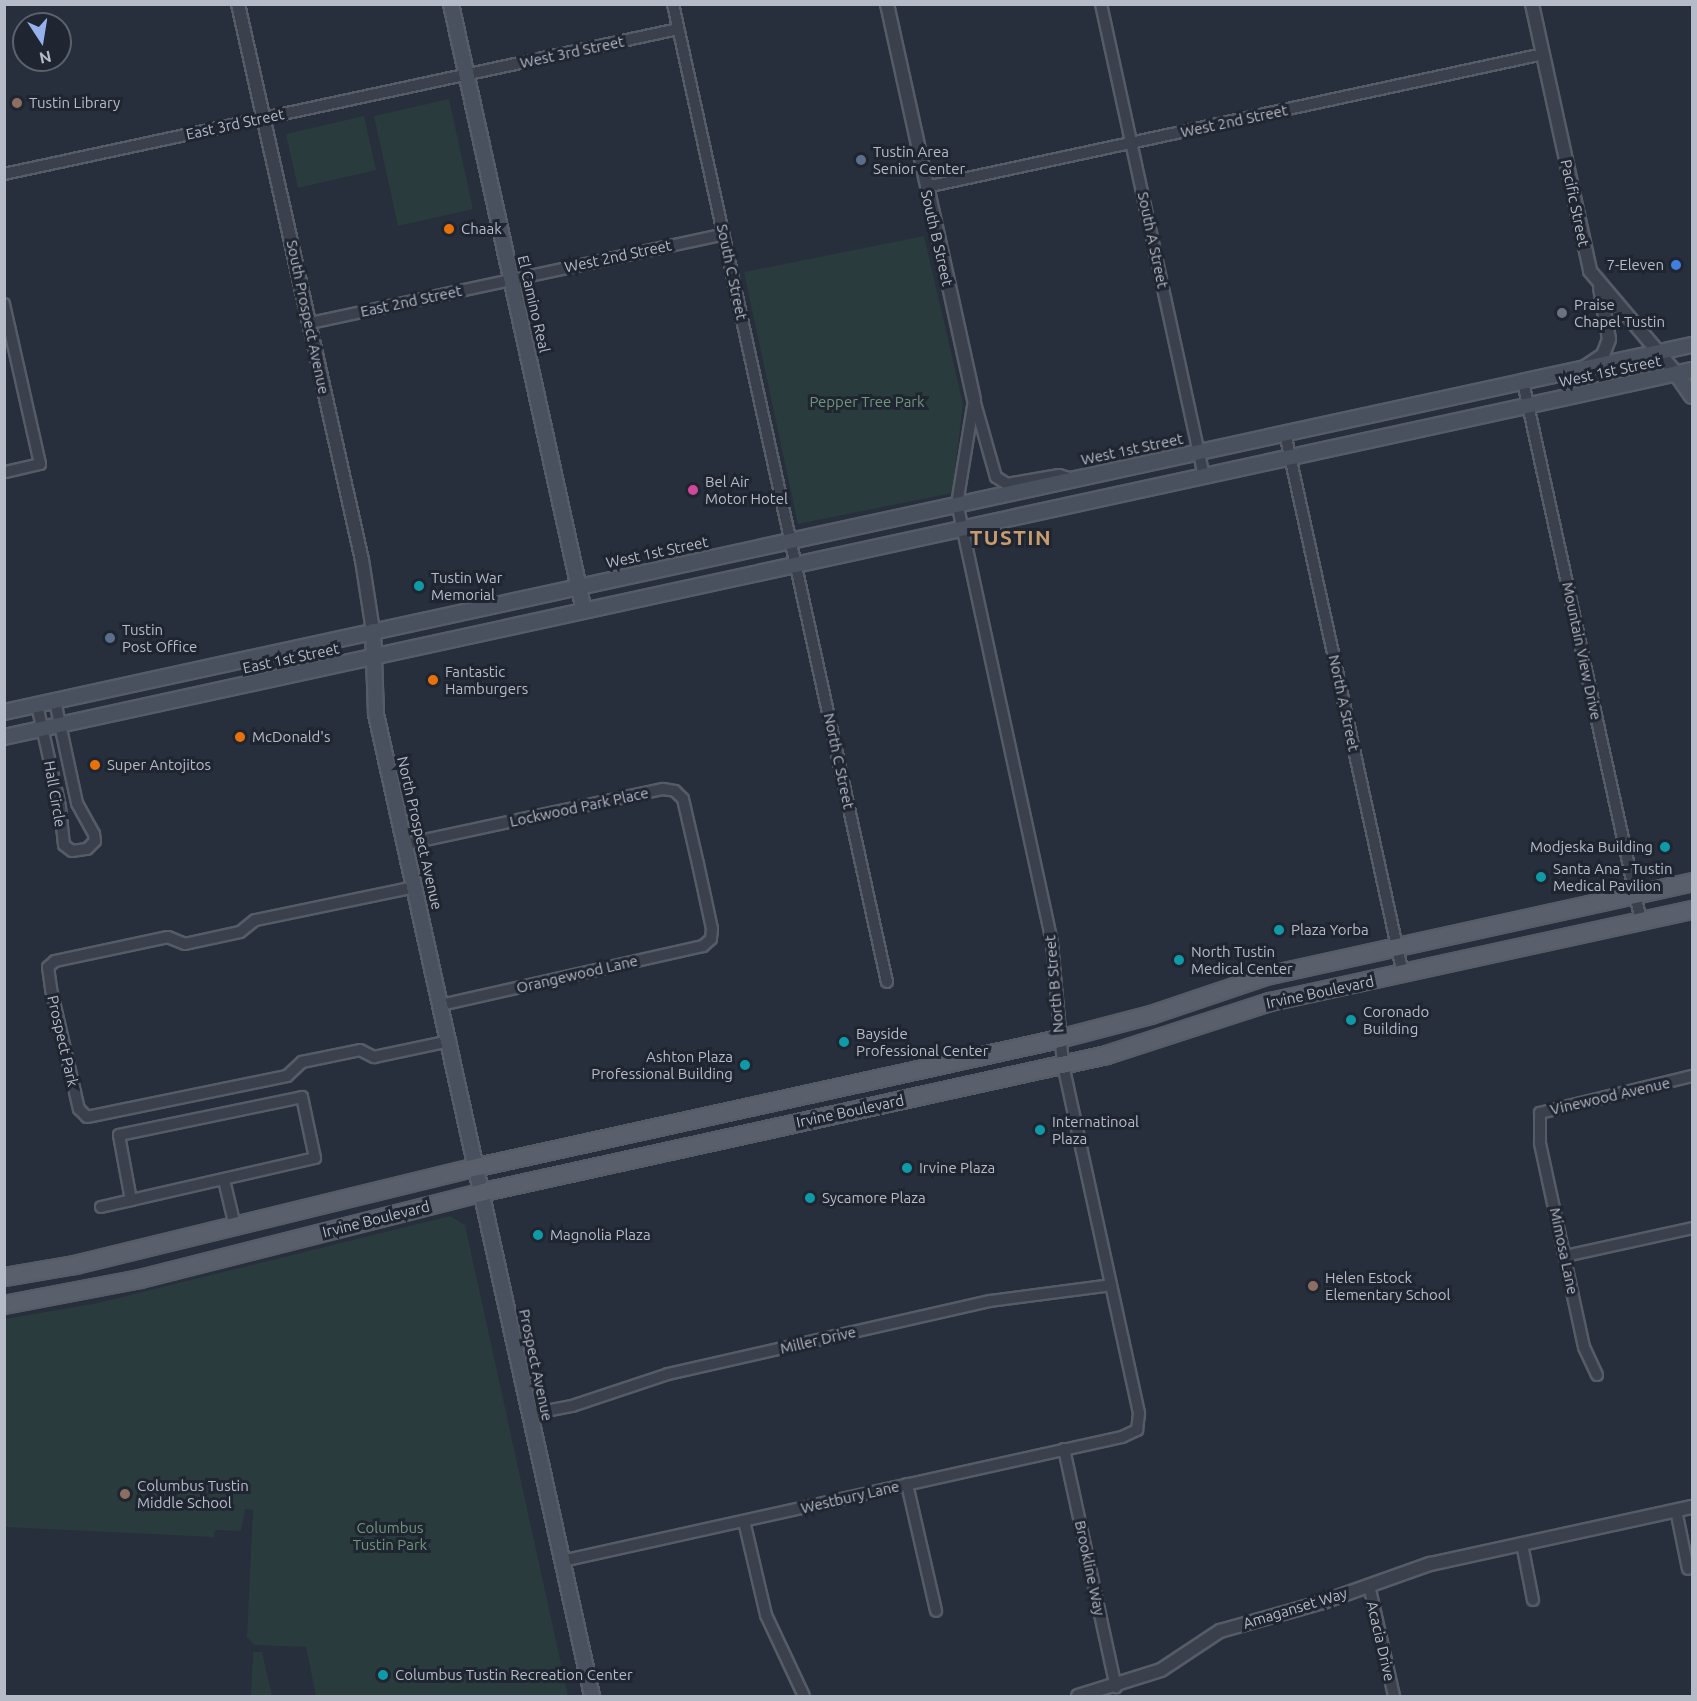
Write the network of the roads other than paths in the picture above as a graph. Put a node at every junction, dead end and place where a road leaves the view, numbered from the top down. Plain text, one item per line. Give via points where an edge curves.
1 (238, 4) edge
2 (451, 4) edge
3 (673, 4) edge
4 (887, 4) edge
5 (1101, 4) edge
6 (1532, 4) edge
7 (678, 29) junction
8 (1543, 54) junction
9 (466, 74) junction
10 (264, 118) junction
11 (1132, 143) junction
12 (4, 174) edge
13 (926, 187) junction
14 (724, 234) junction
15 (511, 278) junction
16 (1600, 286) junction
17 (4, 304) edge
18 (310, 322) junction
19 (1692, 345) edge
20 (1657, 352) junction
21 (1582, 369) junction
22 (1692, 370) edge
23 (1676, 373) junction
24 (1523, 381) junction
25 (1692, 396) edge
26 (974, 400) junction
27 (1528, 405) junction
28 (1285, 433) junction
29 (1199, 452) junction
30 (1290, 457) junction
31 (4, 472) edge
32 (1204, 476) junction
33 (1072, 479) junction
34 (957, 504) junction
35 (962, 529) junction
36 (790, 540) junction
37 (796, 565) junction
38 (579, 586) junction
39 (584, 611) junction
40 (373, 631) junction
41 (373, 657) junction
42 (55, 701) junction
43 (37, 705) junction
44 (4, 712) edge
45 (61, 725) junction
46 (42, 729) junction
47 (4, 737) edge
48 (405, 844) junction
49 (1692, 882) edge
50 (415, 886) junction
51 (1636, 895) junction
52 (1692, 910) edge
53 (1641, 921) junction
54 (711, 939) joint
55 (1397, 947) junction
56 (1403, 974) junction
57 (887, 982) dead end
58 (441, 1005) junction
59 (1059, 1039) junction
60 (450, 1041) junction
61 (1063, 1064) junction
62 (1692, 1076) edge
63 (833, 1089) junction
64 (838, 1114) junction
65 (1538, 1126) joint
66 (478, 1167) junction
67 (224, 1180) junction
68 (484, 1192) junction
69 (131, 1200) junction
70 (101, 1207) dead end
71 (235, 1226) junction
72 (1692, 1228) edge
73 (1565, 1256) junction
74 (95, 1260) junction
75 (207, 1261) junction
76 (4, 1277) edge
77 (1111, 1285) junction
78 (62, 1295) junction
79 (4, 1305) edge
80 (1597, 1375) dead end
81 (530, 1414) junction
82 (1137, 1430) joint
83 (1064, 1449) junction
84 (907, 1484) junction
85 (1692, 1507) edge
86 (1676, 1510) junction
87 (744, 1521) junction
88 (1522, 1544) junction
89 (562, 1561) junction
90 (1688, 1569) dead end
91 (1369, 1585) junction
92 (1533, 1600) dead end
93 (936, 1611) dead end
94 (1116, 1687) junction
95 (592, 1696) edge
96 (804, 1696) edge
97 (1078, 1696) edge
98 (1394, 1696) edge

1 - 10 street, South Prospect Avenue
2 - 9 main road, El Camino Real
3 - 7 street, South C Street
4 - 13 street, South B Street
5 - 11 street, South A Street
6 - 8 street, Pacific Street
7 - 9 street, West 3rd Street
7 - 14 street, South C Street
8 - 11 street, West 2nd Street
8 - 16 street, Pacific Street via 1587,260
9 - 10 street, East 3rd Street
9 - 15 main road, El Camino Real
10 - 12 street, East 3rd Street
10 - 18 street, South Prospect Avenue
11 - 13 street, West 2nd Street
11 - 29 street, South A Street
13 - 26 street, South B Street
14 - 15 street, West 2nd Street
14 - 36 street, South C Street
15 - 18 street, East 2nd Street
15 - 38 main road, El Camino Real
16 - 20 street, Pacific Street
16 - 21 street via 1607,346 1603,355
17 - 31 street via 40,464
18 - 40 street, South Prospect Avenue via 362,560
19 - 20 main road, West 1st Street
20 - 21 main road, West 1st Street
20 - 23 street, Pacific Street
21 - 24 main road, West 1st Street
22 - 23 main road, West 1st Street
23 - 25 main road
23 - 27 main road, West 1st Street
24 - 27 street, Mountain View Drive
24 - 28 main road, West 1st Street
26 - 33 street, South B Street via 996,477 1007,484 1059,475
26 - 34 street, South B Street
27 - 30 main road, West 1st Street
27 - 51 street, Mountain View Drive
28 - 29 main road, West 1st Street
28 - 30 street, North A Street
29 - 32 street, South A Street
29 - 33 main road, West 1st Street
30 - 32 main road, West 1st Street
30 - 55 street, North A Street
32 - 35 main road, West 1st Street
33 - 34 main road, West 1st Street
34 - 35 street, North B Street
34 - 36 main road, West 1st Street
35 - 37 main road, West 1st Street
35 - 59 street, North B Street via 1052,942
36 - 37 street, North C Street
36 - 38 main road, West 1st Street
37 - 39 main road, West 1st Street
37 - 57 street, North C Street
38 - 39 main road, El Camino Real
38 - 40 main road, East 1st Street
39 - 41 main road, East 1st Street
40 - 41 main road, North Prospect Avenue
40 - 42 main road, East 1st Street
41 - 45 main road, East 1st Street
41 - 48 main road, North Prospect Avenue via 376,714
42 - 43 main road, East 1st Street
42 - 45 street, Hall Circle
43 - 44 main road, East 1st Street
43 - 46 street, Hall Circle
45 - 46 main road, East 1st Street
45 - 46 street, Hall Circle via 77,803 95,841 79,851 64,845 60,807
46 - 47 main road, East 1st Street
48 - 50 main road, North Prospect Avenue
48 - 54 street, Lockwood Park Place via 663,789 675,791 683,799
49 - 51 main road, Irvine Boulevard
50 - 58 main road, North Prospect Avenue
50 - 60 street, Prospect Park via 255,920 240,932 185,944 168,937 55,961 48,967 51,989 79,1109 87,1118 287,1076 302,1062 360,1050 374,1057
51 - 53 street, Mountain View Drive
51 - 55 main road, Irvine Boulevard
52 - 53 main road, Irvine Boulevard
53 - 56 main road, Irvine Boulevard
54 - 58 street, Orangewood Lane via 703,946
55 - 56 street, North A Street
55 - 59 main road, Irvine Boulevard via 1266,976 1151,1015
56 - 61 main road, Irvine Boulevard via 1270,1002 1138,1046
58 - 60 main road, North Prospect Avenue
59 - 61 street, North B Street
59 - 63 main road, Irvine Boulevard
60 - 66 main road, Prospect Avenue
61 - 64 main road, Irvine Boulevard
61 - 77 street, North B Street
62 - 65 street, Vinewood Avenue via 1548,1108 1540,1113
63 - 64 main road
63 - 66 main road, Irvine Boulevard
64 - 68 main road, Irvine Boulevard
65 - 73 street, Mimosa Lane
66 - 68 main road, Prospect Avenue
66 - 71 main road, Irvine Boulevard
67 - 69 street
67 - 69 street via 315,1158 302,1097 119,1135
67 - 71 street
68 - 75 main road, Irvine Boulevard
68 - 81 main road, Prospect Avenue
69 - 70 street
71 - 74 main road, Irvine Boulevard
71 - 75 main road via 234,1243 218,1249
72 - 73 street
73 - 80 street, Mimosa Lane via 1584,1347
74 - 76 main road, Irvine Boulevard
74 - 78 main road via 96,1269 90,1278 71,1285
75 - 78 main road, Irvine Boulevard
77 - 81 street, Miller Drive via 979,1304 668,1374 572,1406
77 - 82 street, North B Street via 1139,1413
78 - 79 main road, Irvine Boulevard
81 - 89 main road, Prospect Avenue
82 - 83 street, Westbury Lane
83 - 84 street, Westbury Lane
83 - 94 street, Brookline Way
84 - 87 street, Westbury Lane
84 - 93 street
85 - 86 street, Amaganset Way
86 - 88 street, Amaganset Way
86 - 90 street
87 - 89 street, Westbury Lane
87 - 96 street via 766,1615
88 - 91 street, Amaganset Way via 1430,1564
88 - 92 street
89 - 95 main road, Prospect Avenue
91 - 94 street, Amaganset Way via 1220,1631 1161,1670
91 - 98 street, Acacia Drive
94 - 97 street, Amaganset Way

